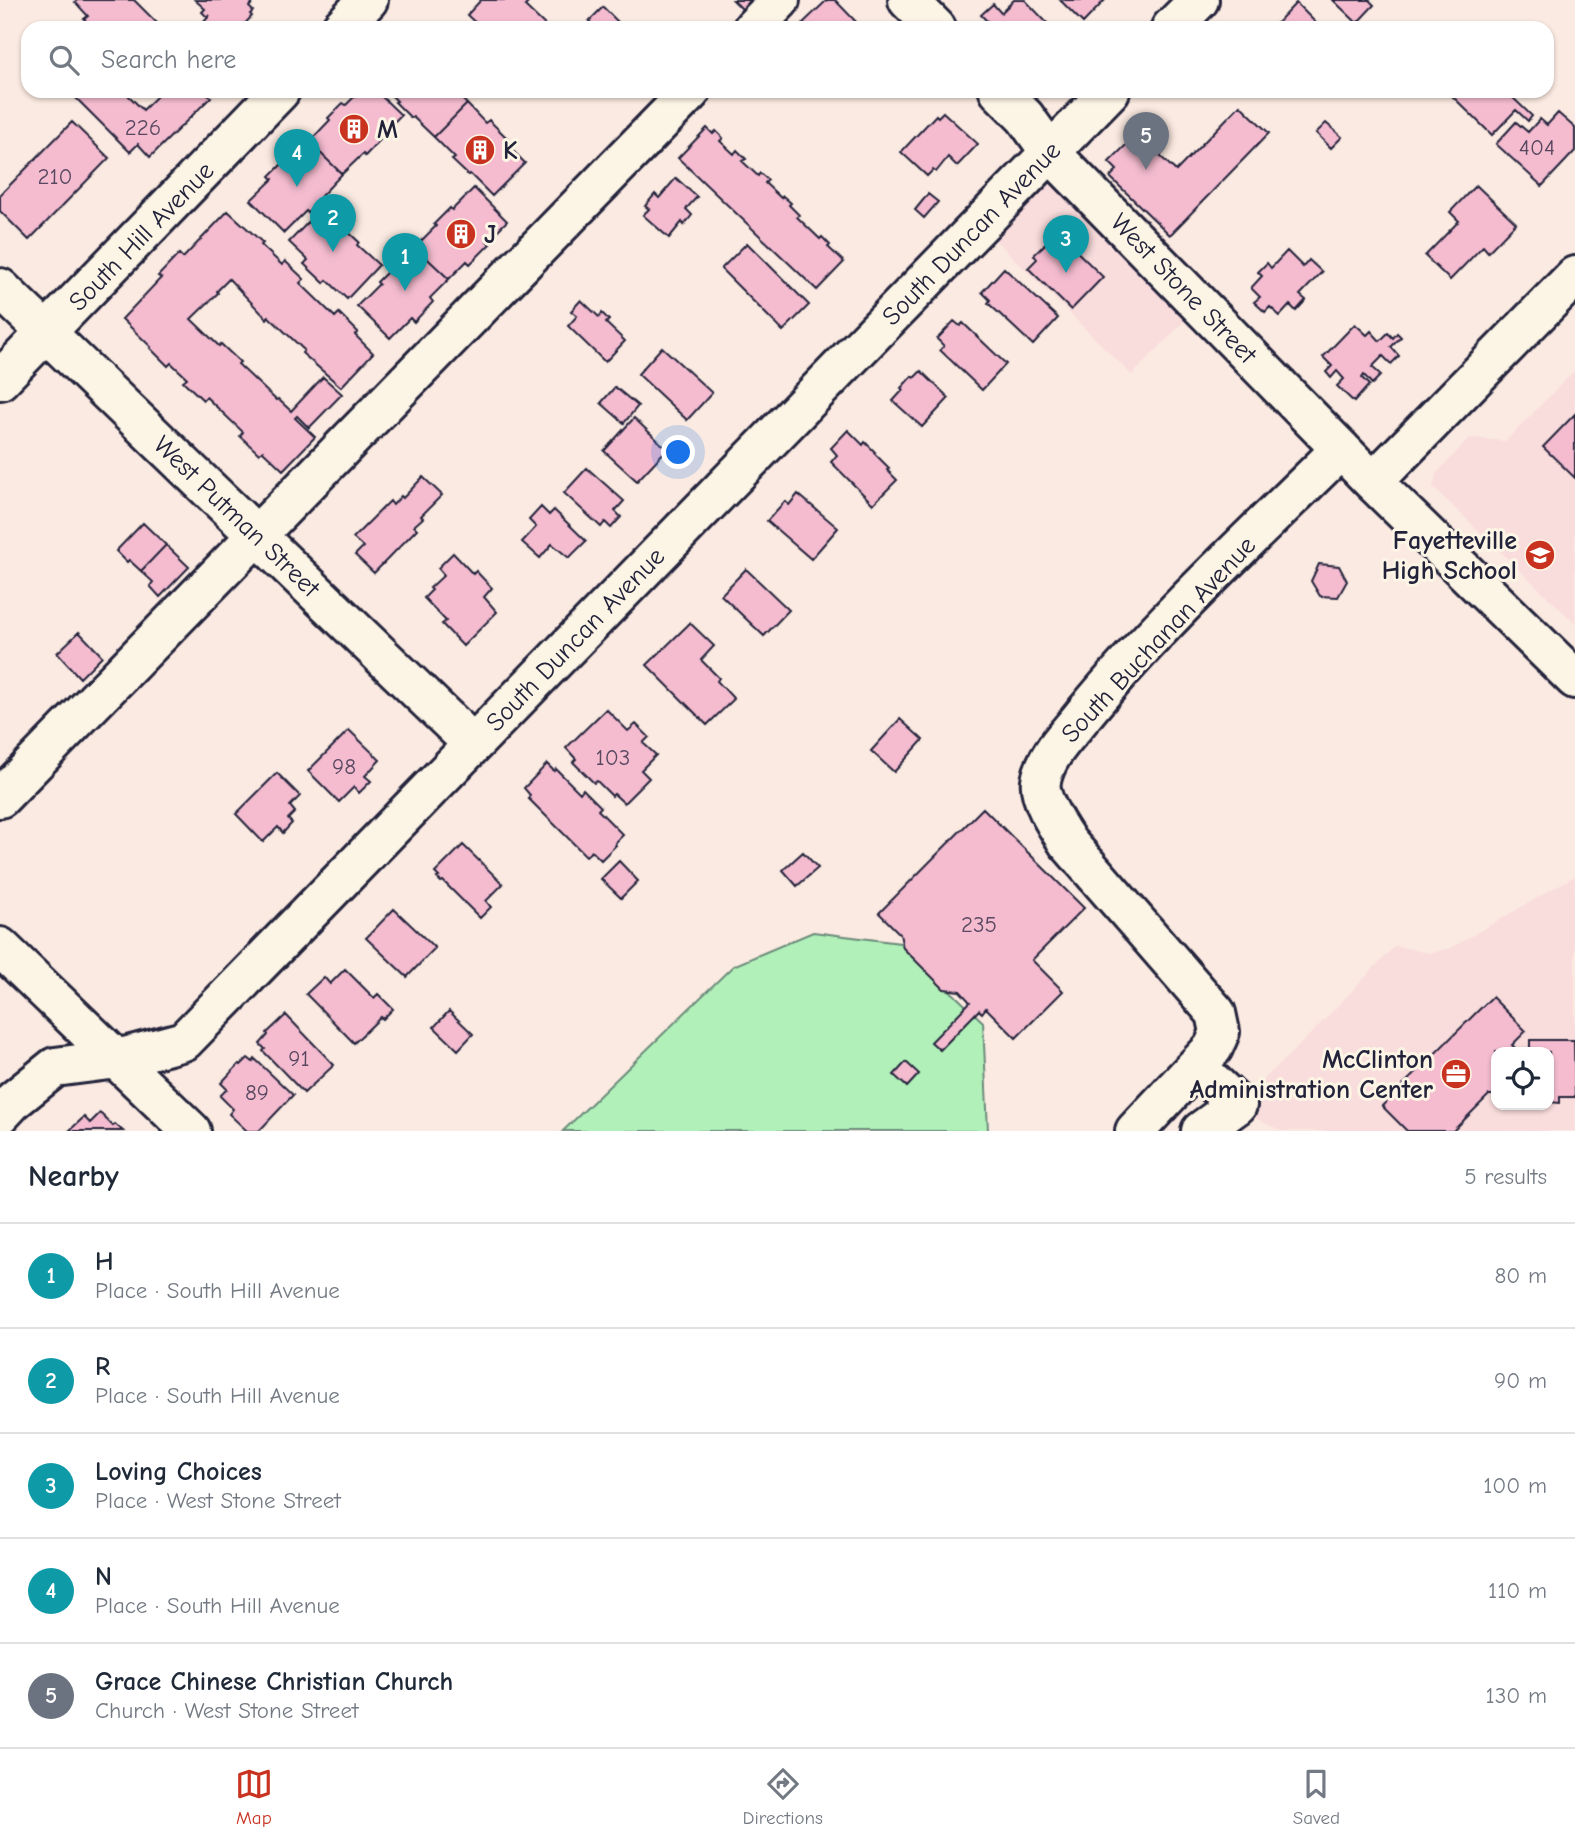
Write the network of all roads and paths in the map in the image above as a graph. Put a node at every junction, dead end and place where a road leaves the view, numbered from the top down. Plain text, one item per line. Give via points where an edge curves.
1 (369, 0) edge
2 (780, 0) edge
3 (908, 0) edge
4 (1199, 0) edge
5 (348, 21) edge
6 (760, 21) edge
7 (929, 21) edge
8 (1178, 21) edge
9 (274, 98) edge
10 (684, 98) edge
11 (1006, 98) edge
12 (1103, 98) edge
13 (1050, 152) junction
14 (1575, 276) edge
15 (0, 288) edge
16 (46, 333) junction
17 (0, 380) edge
18 (1342, 449) junction
19 (1373, 482) junction
20 (256, 535) junction
21 (1575, 679) edge
22 (473, 744) junction
23 (0, 798) edge
24 (0, 947) edge
25 (117, 1059) junction
26 (1196, 1066) junction
27 (0, 1115) edge
28 (191, 1131) edge
29 (1135, 1131) edge
30 (1200, 1131) edge

1 - 5 street
2 - 6 street
3 - 7 street
4 - 8 street
9 - 16 street, South Hill Avenue
10 - 20 street
11 - 13 street, West Stone Street
12 - 13 street, South Duncan Avenue
13 - 18 street, West Stone Street
13 - 22 street, South Duncan Avenue
14 - 19 street
15 - 16 street, West Putman Street
16 - 17 street, South Hill Avenue
16 - 20 street, West Putman Street
18 - 19 street, West Stone Street
18 - 26 street, South Buchanan Avenue via 1106,688 1049,758 1040,783 1048,812 1068,843 1216,1013 1220,1032 1213,1048
19 - 21 street, West Stone Street
20 - 22 street, West Putman Street
20 - 23 street
22 - 25 street, South Duncan Avenue via 184,1041
24 - 25 street
25 - 27 street, South Duncan Avenue via 55,1067
25 - 28 street
26 - 29 street, South Buchanan Avenue
26 - 30 street via 1237,1105

